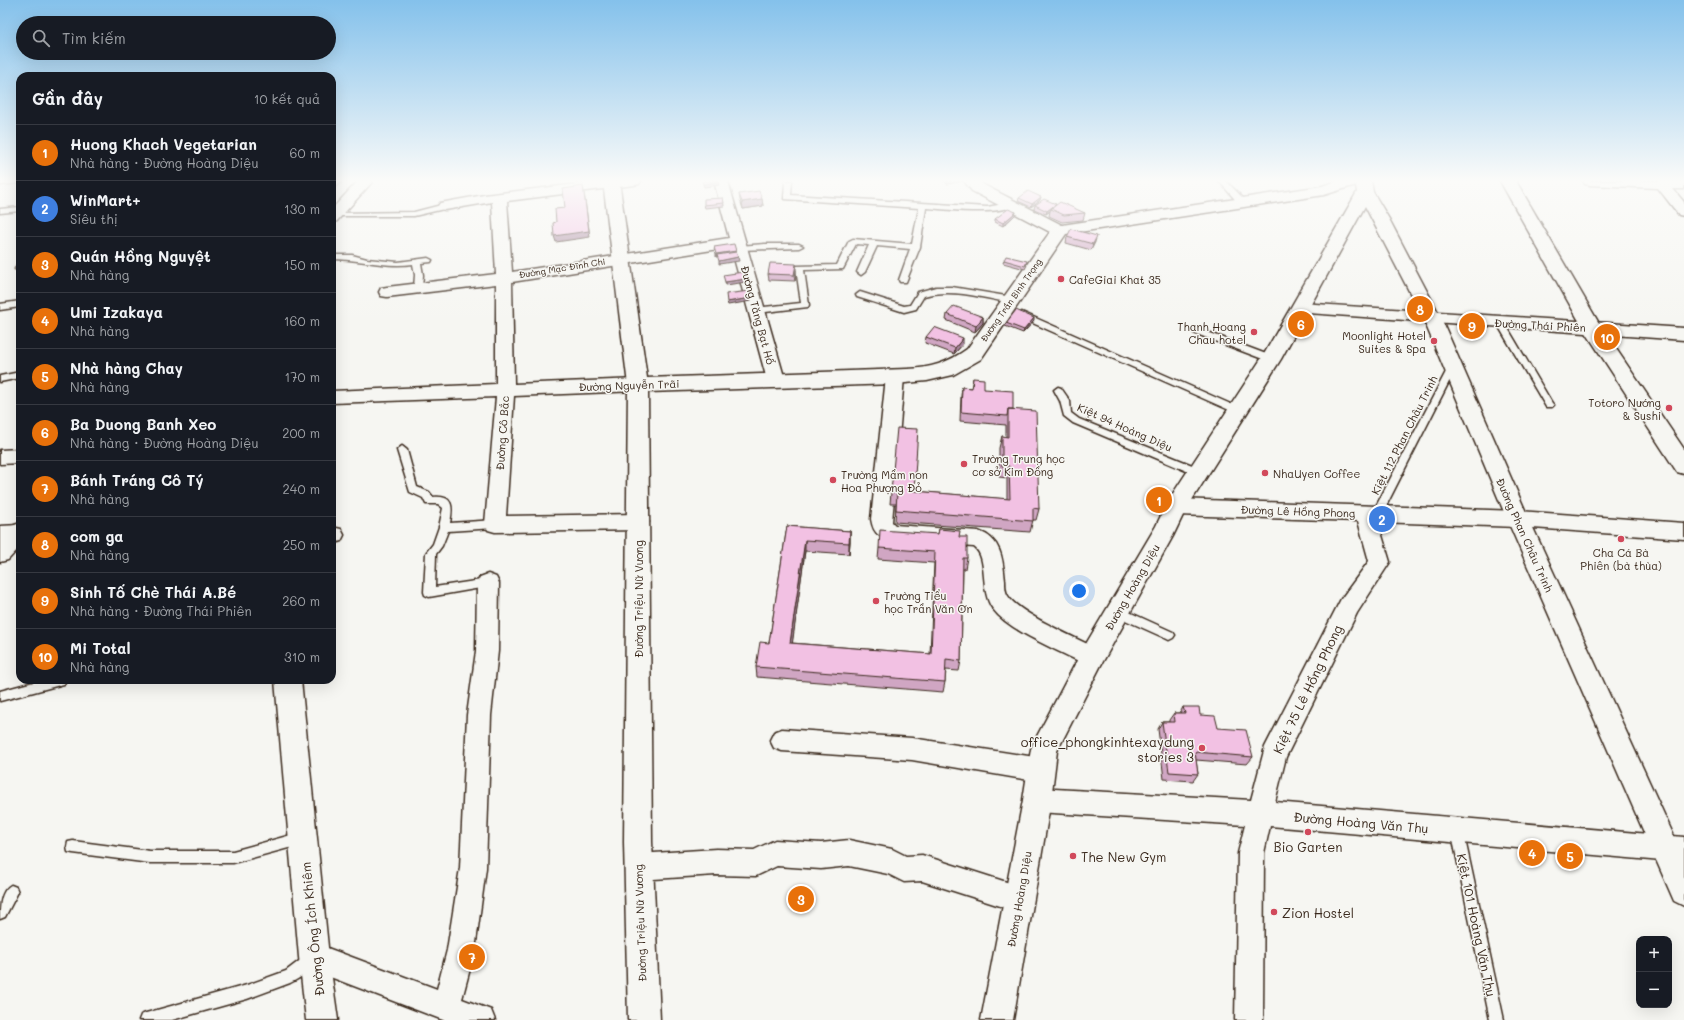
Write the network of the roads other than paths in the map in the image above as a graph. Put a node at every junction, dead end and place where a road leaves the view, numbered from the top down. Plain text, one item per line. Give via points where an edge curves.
1 (501, 229) edge
2 (621, 229) edge
3 (734, 229) edge
4 (920, 229) edge
5 (1057, 229) edge
6 (1069, 229) edge
7 (1345, 229) edge
8 (1386, 229) edge
9 (1536, 229) edge
10 (1060, 230) junction
11 (874, 243) junction
12 (738, 244) junction
13 (799, 246) dead end
14 (916, 247) junction
15 (336, 257) edge
16 (622, 259) junction
17 (428, 260) dead end
18 (417, 263) junction
19 (861, 272) dead end
20 (504, 278) junction
21 (903, 280) dead end
22 (418, 288) junction
23 (387, 292) dead end
24 (860, 295) dead end
25 (1009, 304) junction
26 (16, 305) edge
27 (0, 307) edge
28 (1300, 308) junction
29 (757, 310) junction
30 (1432, 318) junction
31 (1500, 322) junction
32 (1592, 328) junction
33 (1197, 331) dead end
34 (1684, 334) edge
35 (1272, 359) junction
36 (1453, 366) junction
37 (927, 375) joint
38 (16, 376) edge
39 (896, 377) junction
40 (0, 380) edge
41 (776, 380) junction
42 (638, 385) junction
43 (1058, 390) dead end
44 (505, 391) junction
45 (336, 397) edge
46 (1549, 405) dead end
47 (1239, 412) junction
48 (402, 450) dead end
49 (16, 456) edge
50 (0, 457) edge
51 (1684, 466) edge
52 (1199, 472) junction
53 (1176, 507) junction
54 (1372, 514) junction
55 (1518, 519) junction
56 (639, 522) junction
57 (495, 524) junction
58 (444, 527) junction
59 (1684, 531) edge
60 (13, 533) edge
61 (0, 553) edge
62 (488, 583) joint
63 (1118, 612) junction
64 (1169, 635) dead end
65 (1092, 656) junction
66 (45, 684) edge
67 (288, 684) edge
68 (0, 696) edge
69 (782, 740) dead end
70 (1041, 770) junction
71 (1037, 800) junction
72 (1260, 813) junction
73 (1457, 830) junction
74 (302, 838) junction
75 (73, 847) dead end
76 (1674, 849) edge
77 (638, 867) junction
78 (1684, 891) edge
79 (11, 892) dead end
80 (1019, 899) junction
81 (0, 912) edge
82 (314, 957) junction
83 (446, 1007) junction
84 (146, 1020) edge
85 (322, 1020) edge
86 (481, 1020) edge
87 (644, 1020) edge
88 (997, 1020) edge
89 (1249, 1020) edge
90 (1498, 1020) edge

1 - 20 street, Đường Cô Bắc
2 - 16 street, Đường Triệu Nữ Vương
3 - 12 street, Đường Tăng Bạt Hổ
4 - 14 lane
5 - 10 street
6 - 10 street
7 - 28 street, Đường Hoàng Diệu
8 - 30 street, Đường Phan Châu Trinh
9 - 32 street
10 - 25 street, Đường Trần Bình Trọng
11 - 14 lane
11 - 19 lane
11 - 29 lane via 853,241 840,267 800,268 805,305
12 - 13 lane
12 - 16 street, Đường Mạc Đĩnh Chi
12 - 29 street, Đường Tăng Bạt Hổ
14 - 21 lane
15 - 18 lane via 398,264
16 - 20 street, Đường Mạc Đĩnh Chi
16 - 42 street, Đường Triệu Nữ Vương
17 - 18 lane
18 - 22 lane
20 - 22 street, Đường Mạc Đĩnh Chi
20 - 44 street, Đường Cô Bắc
22 - 23 street, Đường Mạc Đĩnh Chi
24 - 25 lane via 904,309 913,307 921,294 944,289
25 - 37 street, Đường Trần Bình Trọng via 974,354 960,365
25 - 47 lane
26 - 27 lane
28 - 30 street, Đường Thái Phiên
28 - 35 street, Đường Hoàng Diệu
29 - 41 street, Đường Tăng Bạt Hổ
30 - 31 street, Đường Thái Phiên
30 - 36 street, Đường Phan Châu Trinh
31 - 32 street, Đường Thái Phiên
31 - 46 lane
32 - 34 street, Đường Thái Phiên
32 - 51 street
33 - 35 lane
35 - 47 street, Đường Hoàng Diệu
36 - 54 lane, Kiệt 112 Phan Châu Trinh
36 - 55 street, Đường Phan Châu Trinh
37 - 39 street, Đường Nguyễn Trãi
38 - 40 lane
39 - 41 street, Đường Nguyễn Trãi
39 - 65 street via 882,526 887,531 895,533 978,539 985,543 990,549 1000,602 1021,619
41 - 42 street, Đường Nguyễn Trãi
42 - 44 street, Đường Nguyễn Trãi
42 - 56 street, Đường Triệu Nữ Vương
43 - 52 lane, Kiệt 94 Hoàng Diệu via 1065,401 1068,414 1076,421
44 - 45 street, Đường Nguyễn Trãi
44 - 57 street, Đường Cô Bắc
47 - 52 street, Đường Hoàng Diệu
48 - 58 lane via 413,489 426,495 430,501 440,500 448,507
49 - 50 street
52 - 53 street, Đường Hoàng Diệu
53 - 54 street, Đường Lê Hồng Phong
53 - 63 street, Đường Hoàng Diệu
54 - 55 street, Đường Lê Hồng Phong
54 - 72 street, Kiệt 75 Lê Hồng Phong via 1380,562 1349,606 1274,755
55 - 59 street, Đường Lê Hồng Phong
55 - 76 street, Đường Phan Châu Trinh
56 - 57 street
56 - 77 street, Đường Triệu Nữ Vương
57 - 58 lane
58 - 62 lane via 437,546 431,553 429,592
60 - 61 street
62 - 83 street via 487,650 478,715 473,868 461,950
63 - 64 lane
63 - 65 street, Đường Hoàng Diệu
65 - 70 street, Đường Hoàng Diệu via 1044,749
66 - 68 lane
67 - 74 street, Đường Ông Ích Khiêm
69 - 70 street via 912,749
70 - 71 street, Đường Hoàng Diệu
71 - 72 street, Đường Hoàng Văn Thụ
71 - 80 street, Đường Hoàng Diệu
72 - 73 street, Đường Hoàng Văn Thụ
72 - 89 street, Kiệt 75 Lê Hồng Phong via 1251,853
73 - 76 street, Đường Hoàng Văn Thụ
73 - 90 lane, Kiệt 101 Hoàng Văn Thụ
74 - 75 lane via 233,857 150,857
74 - 82 street, Đường Ông Ích Khiêm
76 - 78 street, Đường Phan Châu Trinh
77 - 80 street via 716,862 756,863 775,853 821,856 849,853 892,862 904,869 922,868
77 - 87 street, Đường Triệu Nữ Vương
79 - 81 lane
80 - 88 street, Đường Hoàng Diệu
82 - 83 street
82 - 84 lane via 290,976 247,992
82 - 85 street, Đường Ông Ích Khiêm
83 - 86 street

